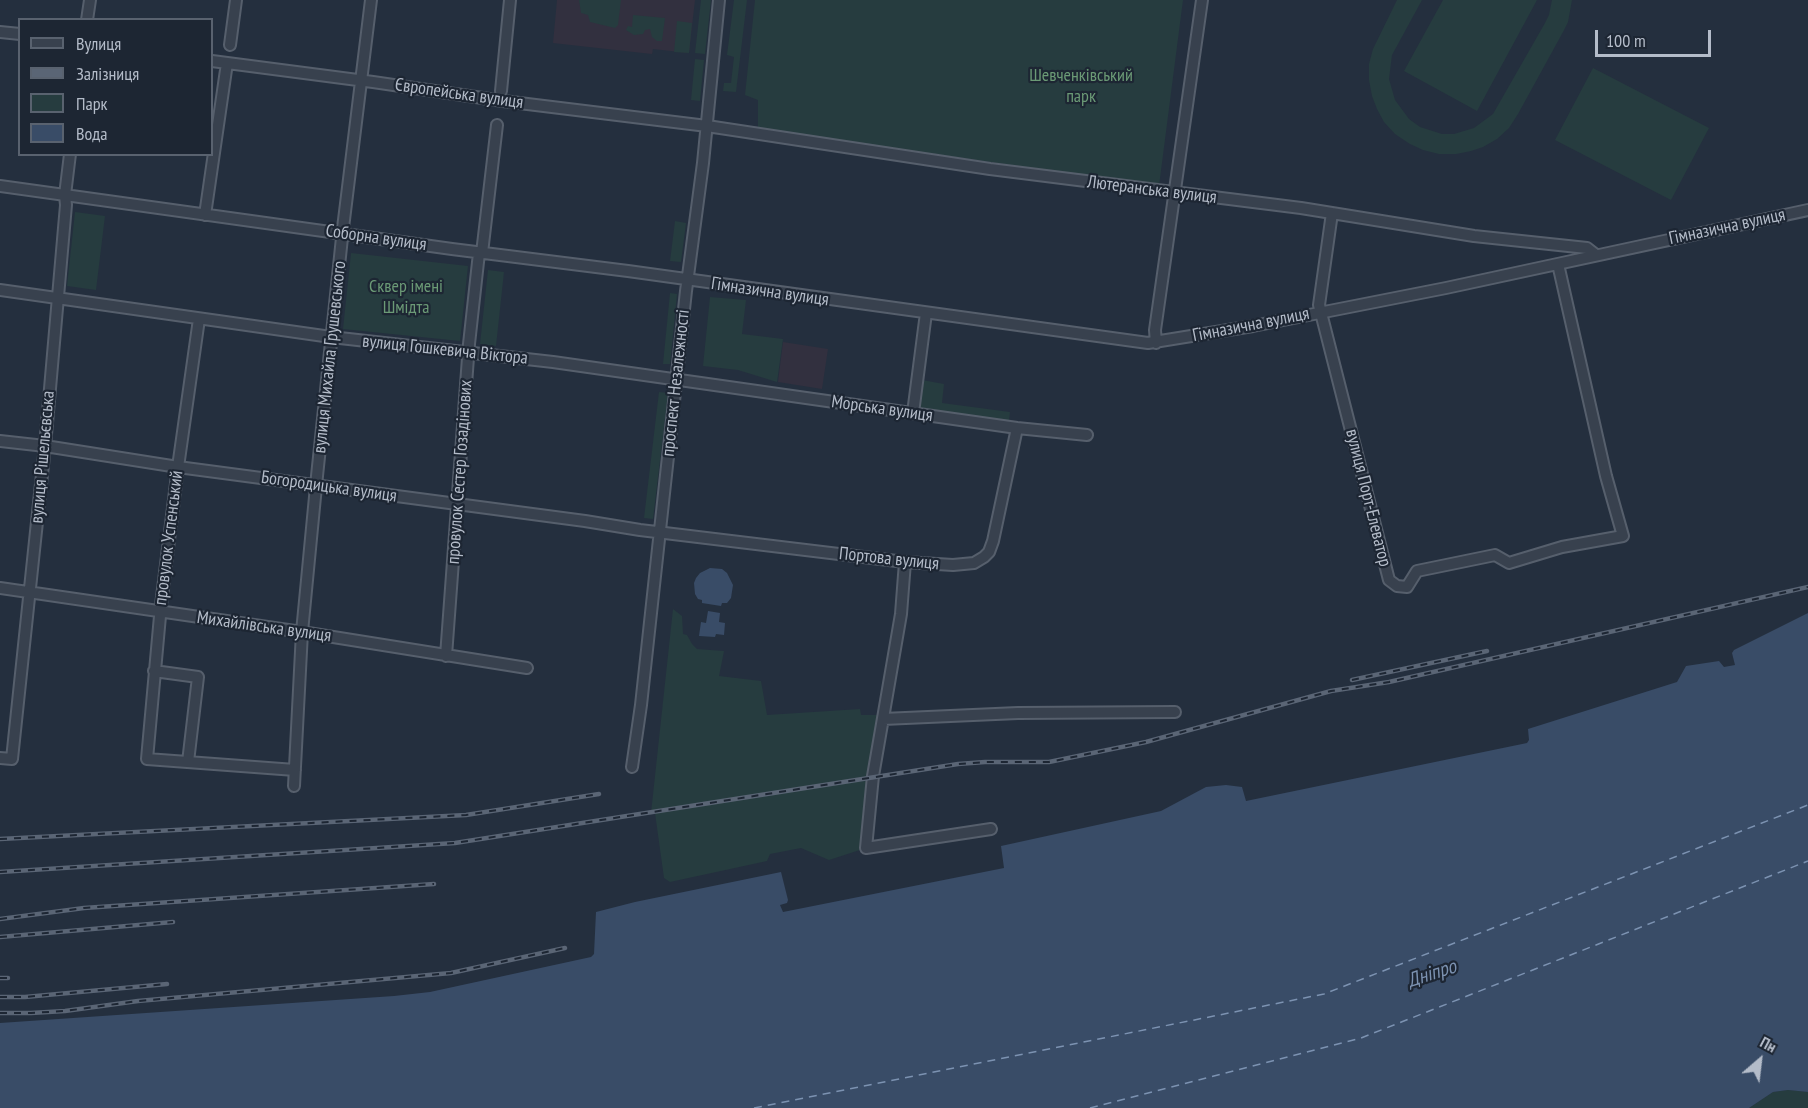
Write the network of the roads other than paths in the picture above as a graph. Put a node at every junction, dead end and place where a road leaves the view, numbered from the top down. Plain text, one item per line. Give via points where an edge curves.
1 (90, 0) edge
2 (236, 0) edge
3 (371, 0) edge
4 (510, 0) edge
5 (719, 0) edge
6 (1202, 0) edge
7 (87, 18) edge
8 (0, 32) edge
9 (18, 34) edge
10 (230, 45) dead end
11 (213, 61) edge
12 (227, 63) junction
13 (361, 80) junction
14 (501, 91) dead end
15 (497, 125) dead end
16 (707, 126) junction
17 (70, 156) edge
18 (0, 186) edge
19 (1176, 194) junction
20 (65, 195) junction
21 (1808, 210) edge
22 (1332, 213) junction
23 (206, 215) junction
24 (343, 233) junction
25 (481, 253) junction
26 (1596, 255) junction
27 (1558, 264) junction
28 (688, 280) junction
29 (0, 290) edge
30 (57, 298) junction
31 (1320, 312) junction
32 (926, 313) junction
33 (200, 319) junction
34 (331, 337) junction
35 (1156, 343) junction
36 (468, 352) junction
37 (677, 380) junction
38 (913, 413) junction
39 (1017, 428) junction
40 (1087, 435) dead end
41 (0, 441) edge
42 (45, 446) junction
43 (178, 467) junction
44 (316, 485) junction
45 (456, 505) junction
46 (659, 532) junction
47 (905, 562) junction
48 (0, 588) edge
49 (29, 592) junction
50 (160, 612) junction
51 (302, 632) junction
52 (446, 656) junction
53 (527, 668) dead end
54 (154, 671) junction
55 (1175, 712) dead end
56 (883, 719) junction
57 (0, 758) edge
58 (188, 762) junction
59 (632, 767) dead end
60 (295, 770) junction
61 (294, 786) dead end
62 (991, 829) dead end

1 - 7 street
2 - 10 street
3 - 13 street, вулиця Михайла Грушевського
4 - 14 street
5 - 16 street, проспект Незалежності
6 - 19 street
8 - 9 street
11 - 12 street, Європейська вулиця
12 - 13 street, Європейська вулиця
12 - 23 street
13 - 16 street, Європейська вулиця
13 - 24 street, вулиця Михайла Грушевського
15 - 25 street, провулок Сестер Гозадінових
16 - 19 street, Лютеранська вулиця via 932,162
16 - 28 street, проспект Незалежності
17 - 20 street, вулиця Рішельєвська
18 - 20 street, Соборна вулиця
19 - 22 street, Лютеранська вулиця
19 - 35 street
20 - 23 street, Соборна вулиця
20 - 30 street, вулиця Рішельєвська
21 - 26 street, Гімназична вулиця
22 - 26 street, Лютеранська вулиця via 1474,236 1587,248
22 - 31 street, вулиця Порт-Елеватор
23 - 24 street, Соборна вулиця
24 - 25 street, Соборна вулиця
24 - 34 street, вулиця Михайла Грушевського
25 - 28 street, Соборна вулиця
25 - 36 street, провулок Сестер Гозадінових
26 - 27 street, Гімназична вулиця
27 - 31 street, Гімназична вулиця
27 - 31 street, вулиця Порт-Елеватор via 1623,536 1562,547 1509,563 1495,555 1417,571 1407,587 1396,586 1389,580
28 - 32 street, Гімназична вулиця
28 - 37 street, проспект Незалежності
29 - 30 street, вулиця Гошкевича Віктора
30 - 33 street, вулиця Гошкевича Віктора
30 - 42 street, вулиця Рішельєвська
31 - 35 street, Гімназична вулиця
32 - 35 street, Гімназична вулиця
32 - 38 street
33 - 34 street, вулиця Гошкевича Віктора
33 - 43 street, провулок Успенський
34 - 36 street, вулиця Гошкевича Віктора
34 - 44 street, вулиця Михайла Грушевського
36 - 37 street, вулиця Гошкевича Віктора
36 - 45 street, провулок Сестер Гозадінових
37 - 38 street, Морська вулиця
37 - 46 street, проспект Незалежності
38 - 39 street, Морська вулиця
39 - 40 street, Морська вулиця
39 - 47 street, Портова вулиця via 993,541 984,558 953,565
41 - 42 street, Богородицька вулиця
42 - 43 street, Богородицька вулиця
42 - 49 street, вулиця Рішельєвська
43 - 44 street, Богородицька вулиця
43 - 50 street, провулок Успенський
44 - 45 street, Богородицька вулиця
44 - 51 street, вулиця Михайла Грушевського
45 - 46 street, Богородицька вулиця
45 - 52 street, провулок Сестер Гозадінових
46 - 47 street, Портова вулиця
46 - 59 street, проспект Незалежності
47 - 56 street via 901,614
48 - 49 street, Михайлівська вулиця
49 - 50 street, Михайлівська вулиця
49 - 57 street, вулиця Рішельєвська via 12,759
50 - 51 street, Михайлівська вулиця
50 - 54 street, провулок Успенський
51 - 52 street, Михайлівська вулиця
51 - 60 street, вулиця Михайла Грушевського
52 - 53 street, Михайлівська вулиця
54 - 58 street, провулок Успенський via 147,759
54 - 58 street via 198,677
55 - 56 street
56 - 62 street via 866,848
58 - 60 street
60 - 61 street, вулиця Михайла Грушевського

